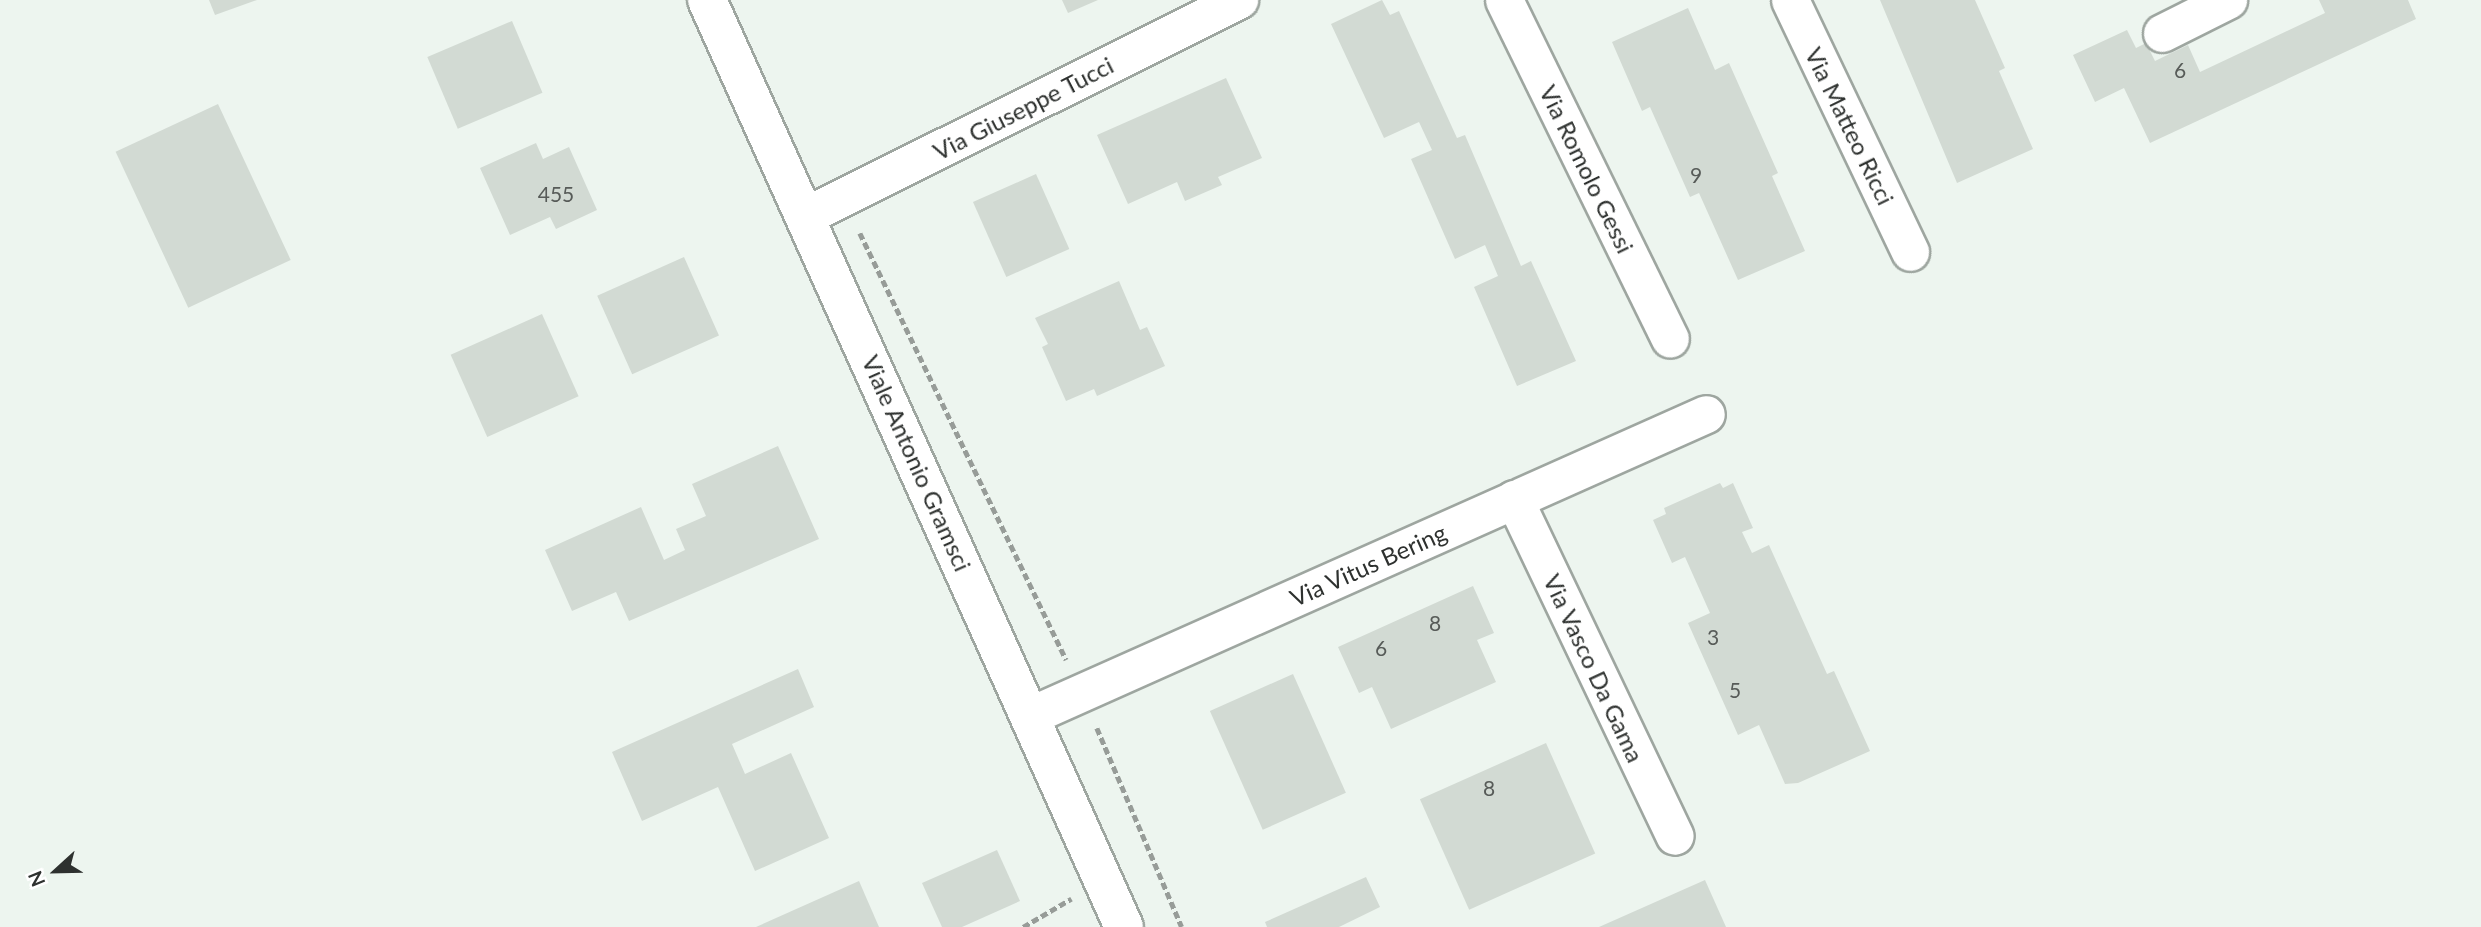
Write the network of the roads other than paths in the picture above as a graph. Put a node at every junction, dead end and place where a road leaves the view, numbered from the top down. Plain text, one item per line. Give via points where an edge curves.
1 (707, 0) edge
2 (1238, 0) edge
3 (1504, 0) edge
4 (1790, 0) edge
5 (2228, 0) edge
6 (2162, 33) dead end
7 (822, 208) junction
8 (1910, 252) dead end
9 (1670, 338) dead end
10 (1706, 414) dead end
11 (1514, 499) junction
12 (1029, 716) junction
13 (1675, 836) dead end
14 (1124, 927) edge

1 - 7 street, Viale Antonio Gramsci
2 - 7 street, Via Giuseppe Tucci
3 - 9 street, Via Romolo Gessi
4 - 8 street, Via Matteo Ricci
5 - 6 street
7 - 12 street, Viale Antonio Gramsci
10 - 11 street, Via Vitus Bering
11 - 12 street, Via Vitus Bering
11 - 13 street, Via Vasco Da Gama
12 - 14 street, Viale Antonio Gramsci

